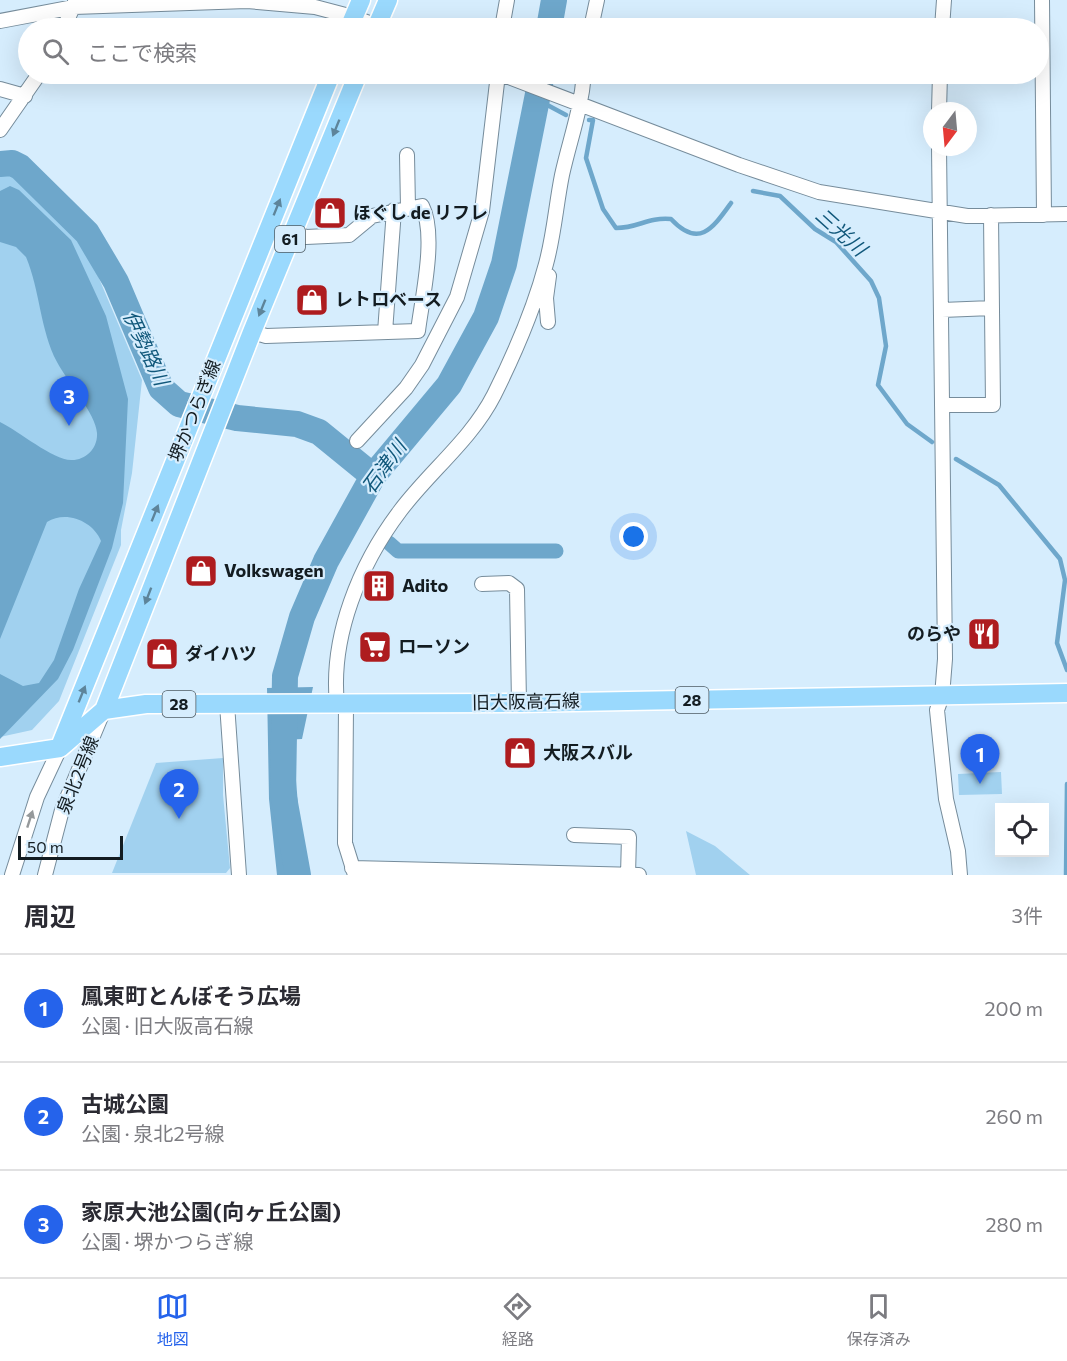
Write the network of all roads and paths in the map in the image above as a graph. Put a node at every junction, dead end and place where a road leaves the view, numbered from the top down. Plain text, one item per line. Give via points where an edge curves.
1 (388, 0) edge
2 (507, 0) edge
3 (597, 0) edge
4 (944, 0) edge
5 (1042, 0) edge
6 (75, 3) edge
7 (354, 15) edge
8 (68, 18) edge
9 (382, 18) edge
10 (504, 18) edge
11 (593, 18) edge
12 (943, 18) edge
13 (1042, 18) edge
14 (0, 21) edge
15 (33, 84) edge
16 (327, 84) edge
17 (354, 84) edge
18 (501, 84) edge
19 (526, 84) edge
20 (582, 84) edge
21 (940, 84) edge
22 (1043, 84) edge
23 (0, 89) edge
24 (25, 96) junction
25 (939, 102) edge
26 (578, 104) junction
27 (0, 130) edge
28 (407, 155) dead end
29 (939, 156) edge
30 (408, 208) junction
31 (394, 210) junction
32 (940, 213) junction
33 (1067, 214) edge
34 (991, 215) junction
35 (1044, 215) junction
36 (292, 233) junction
37 (546, 263) junction
38 (992, 308) junction
39 (942, 310) junction
40 (548, 322) dead end
41 (252, 332) junction
42 (385, 332) junction
43 (943, 405) junction
44 (357, 441) dead end
45 (482, 584) dead end
46 (1064, 693) edge
47 (942, 696) junction
48 (519, 703) junction
49 (228, 704) junction
50 (335, 704) junction
51 (104, 710) junction
52 (60, 748) junction
53 (0, 757) edge
54 (574, 836) dead end
55 (353, 871) edge
56 (12, 875) edge
57 (45, 875) edge
58 (239, 875) edge
59 (538, 875) edge
60 (628, 875) edge
61 (639, 875) edge
62 (960, 875) edge

1 - 9 main road
2 - 10 street
3 - 11 street
4 - 12 street
5 - 13 street
6 - 7 street via 247,1 294,4
6 - 8 street
6 - 14 street
15 - 24 street
52 -> 16 main road, 堺かつらぎ線 / 61
17 -> 36 main road, 堺かつらぎ線 / 61
18 - 44 street via 482,211 457,297 406,388
19 - 26 street
20 - 26 street
21 - 25 street
22 - 35 street
23 - 24 street
24 - 27 street
26 - 32 street via 784,182
26 - 37 street
28 - 30 street
29 - 32 street
30 - 31 street
30 - 42 street via 422,206 429,235 418,331
31 - 36 street via 372,216 349,236 306,237
31 - 42 street
32 - 34 street
32 - 39 street
33 - 35 street
34 - 35 street
34 - 38 street
36 -> 41 main road, 堺かつらぎ線 / 61
37 - 40 street
37 - 50 street via 526,324 484,412 400,510 372,556 346,616
38 - 39 street
38 - 43 street via 993,405
39 - 43 street
41 - 42 street via 266,336
41 -> 51 main road, 堺かつらぎ線 / 61
43 - 47 street
45 - 48 street via 509,583 517,589 511,633
46 - 47 main road, 旧大阪高石線 / 28
47 - 48 main road, 旧大阪高石線 / 28
47 - 62 street via 937,710 946,799
48 - 50 main road, 旧大阪高石線 / 28
49 - 50 main road, 旧大阪高石線 / 28
49 - 51 main road, 旧大阪高石線 / 28 via 146,704
49 - 58 street
50 - 55 street via 345,843
51 - 52 main road
51 - 57 street, 泉北2号線 via 62,810
52 - 53 main road
56 -> 52 street, 泉北2号線 via 37,797
54 - 60 street via 629,837
55 - 59 street
59 - 60 street
60 - 61 street

